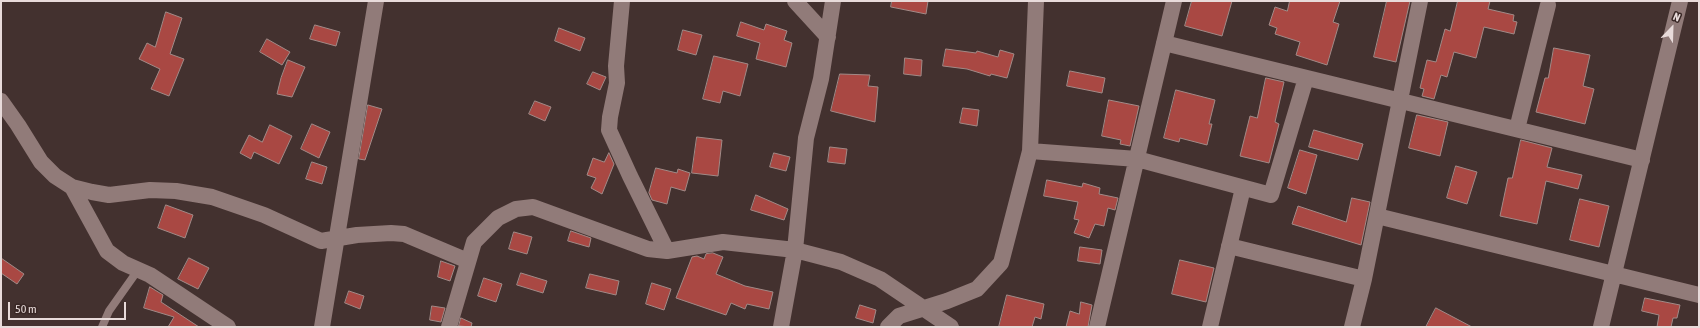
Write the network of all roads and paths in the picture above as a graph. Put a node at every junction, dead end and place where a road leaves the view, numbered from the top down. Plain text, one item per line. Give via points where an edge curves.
1 (376, 1) edge
2 (622, 1) edge
3 (795, 1) edge
4 (833, 1) edge
5 (1036, 1) edge
6 (1174, 1) edge
7 (1420, 1) edge
8 (1680, 1) edge
9 (1548, 5) dead end
10 (828, 37) junction
11 (1164, 43) junction
12 (1306, 78) junction
13 (1, 101) edge
14 (1400, 101) junction
15 (1518, 129) junction
16 (1030, 151) junction
17 (1137, 159) junction
18 (1642, 160) junction
19 (72, 187) junction
20 (1243, 188) junction
21 (1377, 216) junction
22 (336, 239) junction
23 (1229, 246) junction
24 (795, 250) junction
25 (667, 251) junction
26 (468, 262) junction
27 (138, 270) junction
28 (1614, 274) junction
29 (1364, 279) junction
30 (1699, 295) edge
31 (923, 308) junction
32 (221, 325) edge
33 (102, 327) edge
34 (322, 327) edge
35 (449, 327) edge
36 (780, 327) edge
37 (888, 327) edge
38 (951, 327) edge
39 (1097, 327) edge
40 (1210, 327) edge
41 (1352, 327) edge
42 (1601, 327) edge

1 - 22 street
2 - 25 street via 616,66 617,83 609,130
3 - 10 street
4 - 10 street
5 - 16 street
6 - 11 street
7 - 14 street
8 - 18 street
9 - 15 street
10 - 24 street via 821,79 806,138
11 - 12 street
11 - 17 street
12 - 14 street
12 - 20 street via 1271,195
13 - 19 street via 41,162 54,176
14 - 15 street
14 - 21 street
15 - 18 street
16 - 17 street
16 - 31 street via 1001,263 977,288
17 - 20 street
17 - 39 street
18 - 28 street
19 - 22 street via 109,194 150,190 212,197 264,215 321,241
19 - 27 street via 107,252
20 - 23 street
21 - 28 street
21 - 29 street
22 - 26 street via 357,235 404,234
22 - 34 street
23 - 29 street
23 - 40 street
24 - 25 street via 723,242
24 - 31 street via 841,262 880,279
24 - 36 street
25 - 26 street via 648,249 533,207 516,209 498,218 474,242
26 - 35 street
27 - 32 street via 150,275
27 - 33 lane via 113,304
28 - 30 street
28 - 42 street
29 - 41 street
31 - 37 street via 899,316
31 - 38 street

